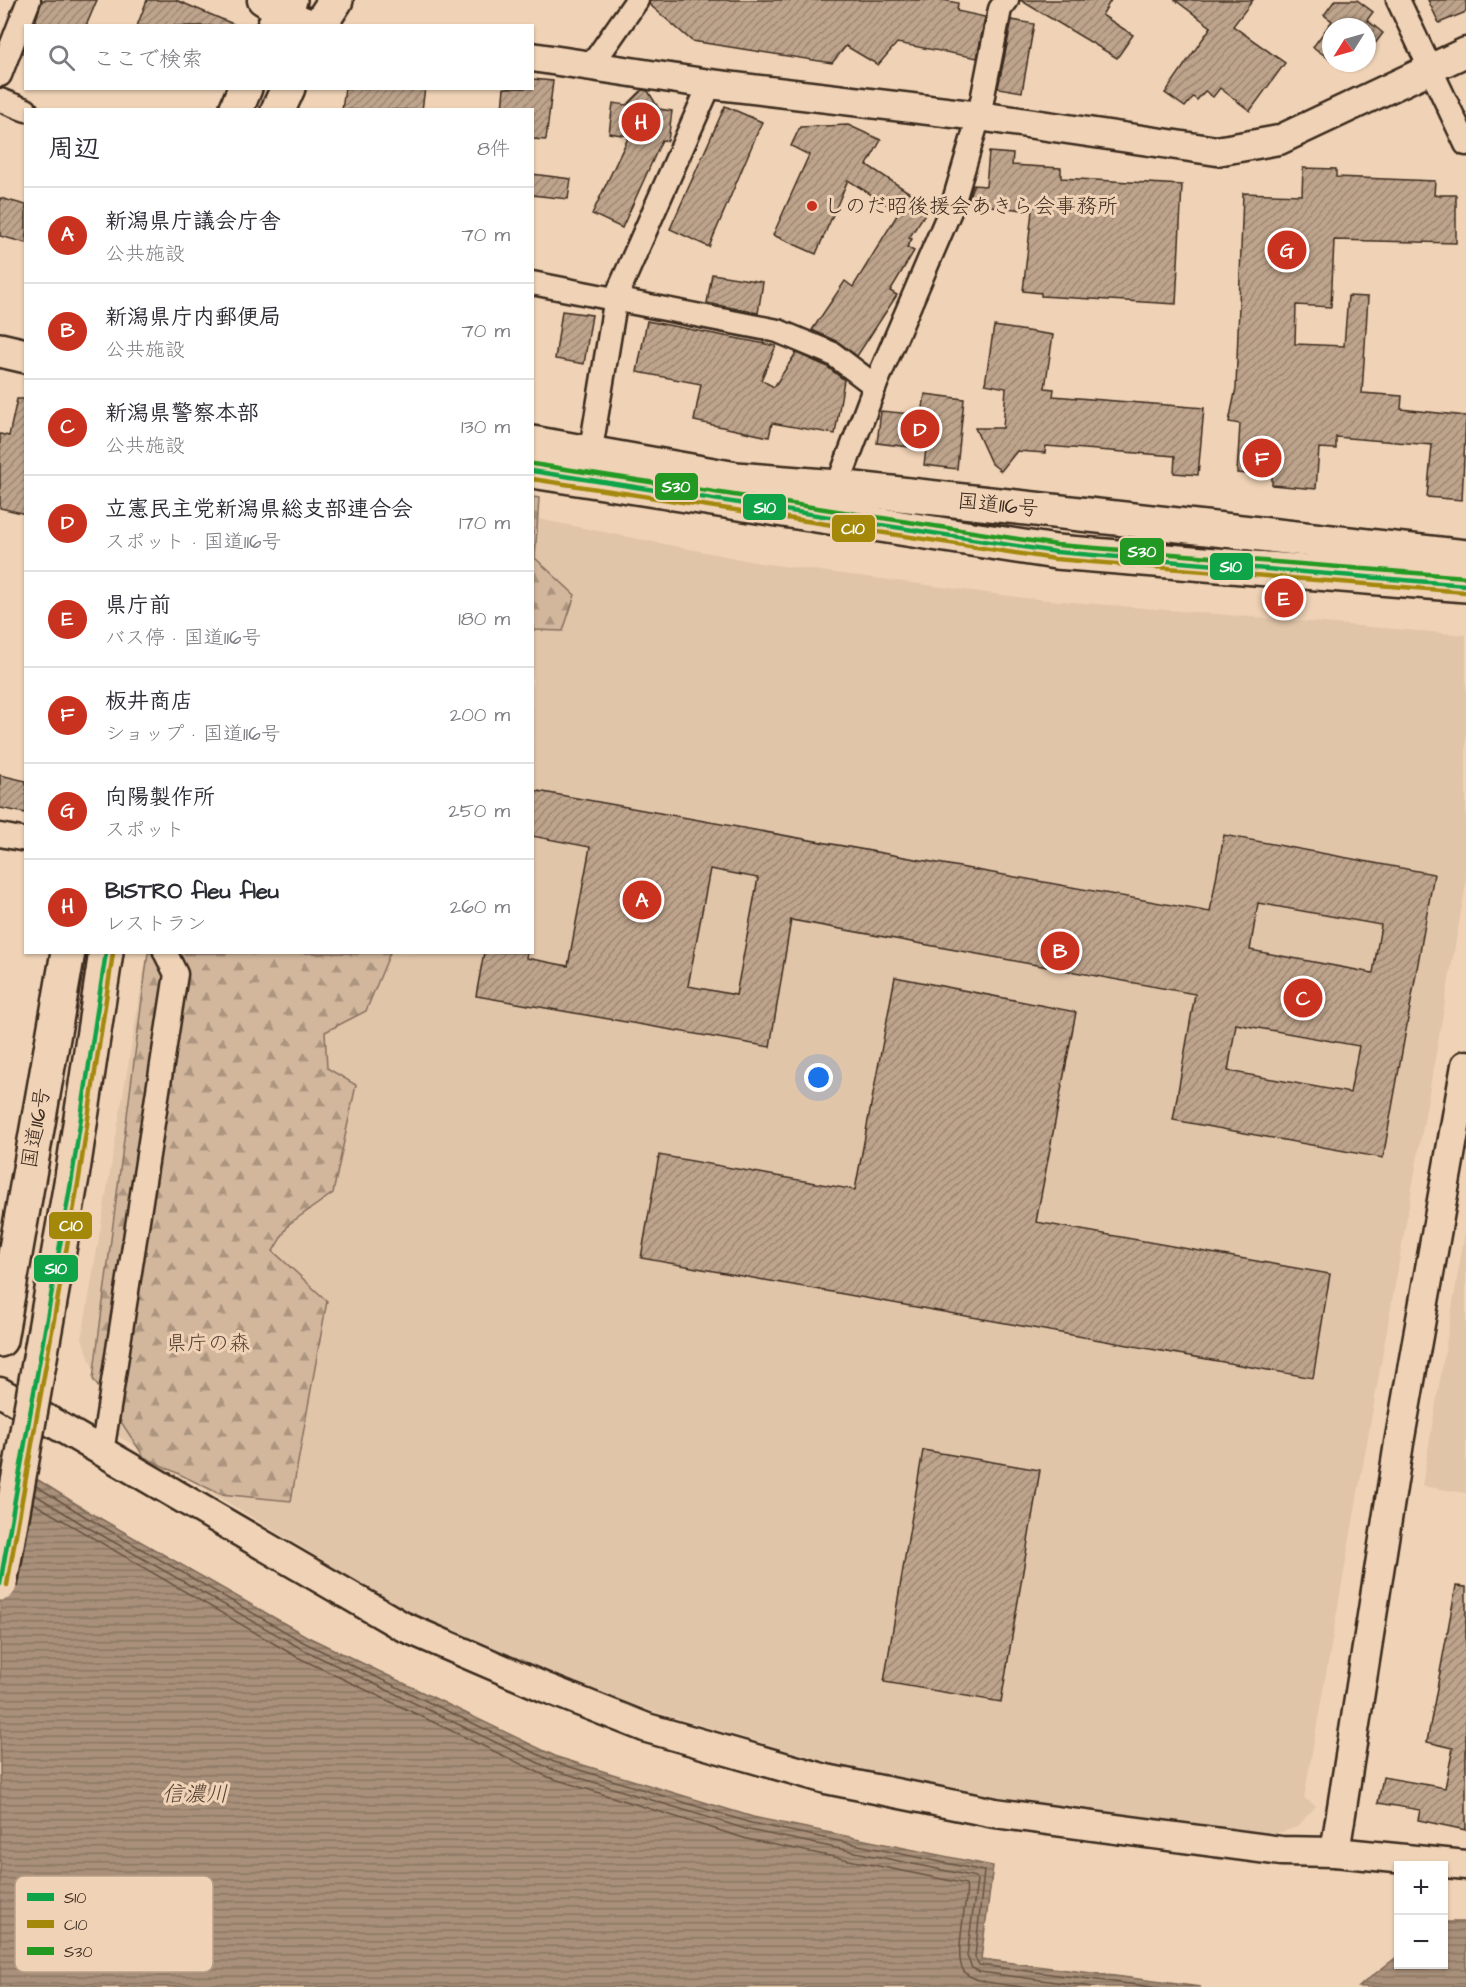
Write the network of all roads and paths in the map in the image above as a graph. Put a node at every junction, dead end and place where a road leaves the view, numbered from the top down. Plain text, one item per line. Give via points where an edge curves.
1 (29, 0) edge
2 (336, 0) edge
3 (637, 0) edge
4 (1007, 0) edge
5 (1398, 0) edge
6 (277, 10) edge
7 (313, 24) edge
8 (319, 24) edge
9 (1466, 52) edge
10 (534, 57) edge
11 (591, 66) junction
12 (1431, 68) junction
13 (0, 75) edge
14 (710, 84) junction
15 (244, 90) edge
16 (287, 90) edge
17 (0, 100) edge
18 (237, 108) edge
19 (279, 108) edge
20 (24, 109) edge
21 (979, 116) junction
22 (1466, 144) edge
23 (534, 282) edge
24 (616, 297) junction
25 (0, 350) edge
26 (24, 356) edge
27 (875, 386) junction
28 (534, 443) edge
29 (590, 454) junction
30 (534, 471) edge
31 (837, 487) junction
32 (1466, 557) edge
33 (1466, 585) edge
34 (0, 835) edge
35 (24, 840) edge
36 (68, 954) edge
37 (106, 954) edge
38 (166, 954) edge
39 (1466, 1065) edge
40 (0, 1340) edge
41 (0, 1392) edge
42 (102, 1453) junction
43 (0, 1584) edge
44 (1335, 1852) junction
45 (1466, 1865) edge

1 - 13 street
2 - 8 main road
3 - 11 street
4 - 21 street via 1000,9
5 - 12 street
6 - 7 street
9 - 12 street
10 - 11 street
11 - 14 street
12 - 21 street via 1279,140 1217,151
12 - 22 street
14 - 21 street
14 - 24 street
15 - 18 main road
16 - 19 main road
17 - 20 street
21 - 27 street via 953,204
23 - 24 street
24 - 27 street via 778,331 833,354
24 - 29 street
25 - 26 main road
27 - 31 street
28 - 29 main road, 国道116号
29 - 31 main road, 国道116号 via 736,480
30 - 33 main road, 国道116号 via 1056,552
31 - 32 main road, 国道116号
34 - 35 street
36 - 40 main road, 国道116号
37 - 43 main road, 国道116号, bridge via 72,1177
38 - 42 street via 176,974
39 - 44 street via 1399,1443
41 - 42 street
42 - 44 street via 402,1626 647,1728 826,1779 996,1813 1281,1851
44 - 45 street

